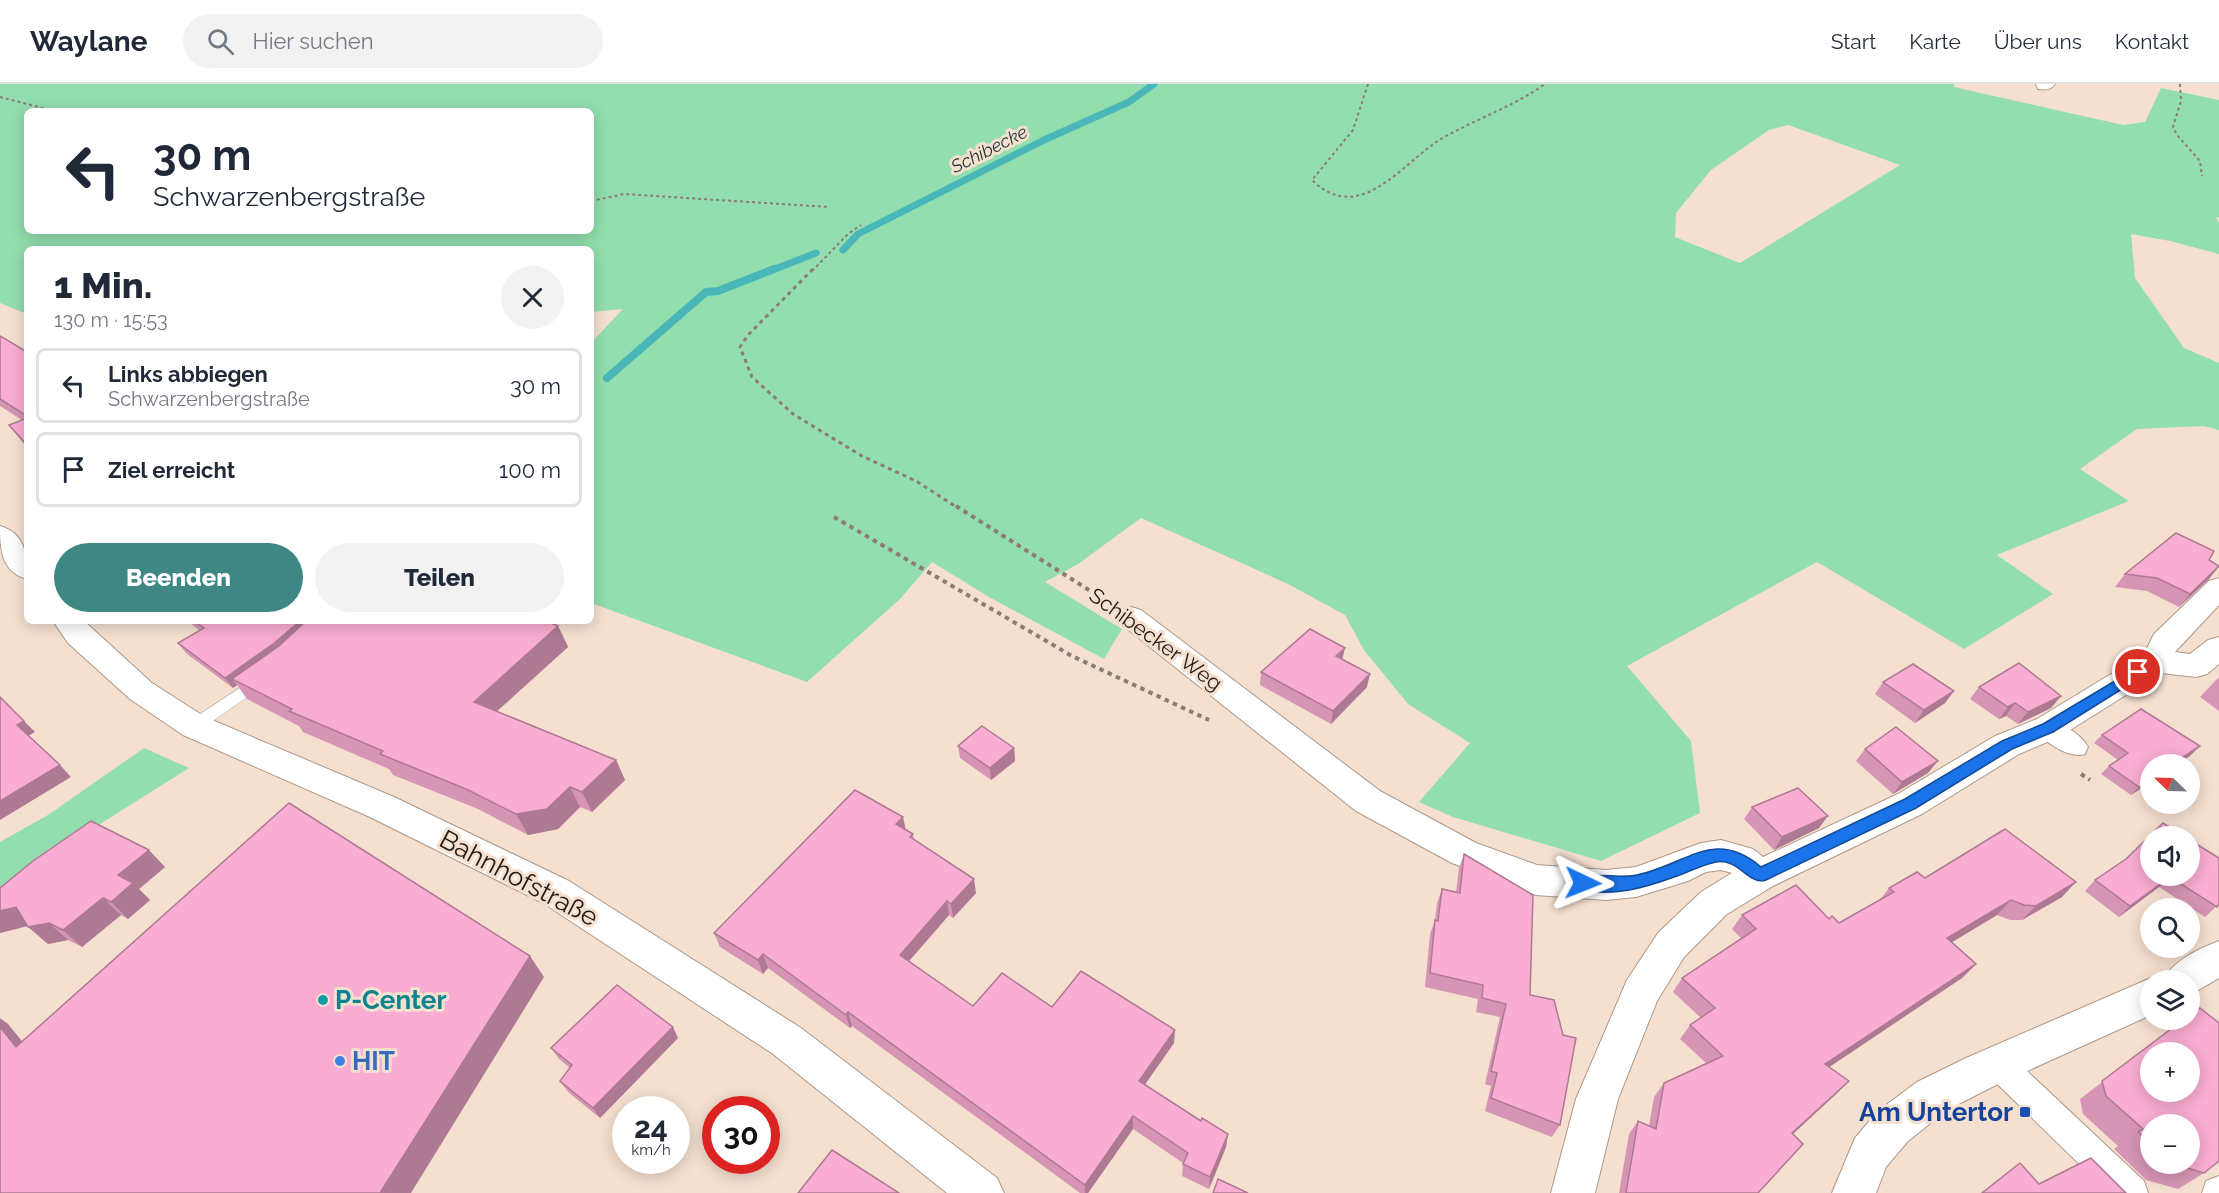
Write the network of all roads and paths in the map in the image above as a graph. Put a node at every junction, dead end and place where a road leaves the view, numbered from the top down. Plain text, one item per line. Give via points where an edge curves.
1 (1368, 84) edge
2 (1545, 84) edge
3 (2180, 84) edge
4 (0, 97) edge
5 (42, 108) edge
6 (2202, 176) dead end
7 (594, 200) edge
8 (829, 207) dead end
9 (861, 225) dead end
10 (834, 517) dead end
11 (0, 535) edge
12 (24, 566) edge
13 (2219, 588) edge
14 (1131, 617) joint
15 (70, 624) edge
16 (2219, 648) edge
17 (2156, 661) junction
18 (269, 674) edge
19 (1219, 724) dead end
20 (194, 726) junction
21 (2048, 728) junction
22 (2076, 747) dead end
23 (1760, 875) junction
24 (2219, 958) edge
25 (2200, 970) edge
26 (2140, 1001) edge
27 (1999, 1065) junction
28 (982, 1193) edge
29 (1573, 1193) edge
30 (1854, 1193) edge
31 (2132, 1193) edge

1 - 2 path via 1353,130 1312,180 1324,192 1353,196 1380,189 1442,138 1527,99
3 - 6 path via 2179,113 2173,127 2200,161
4 - 5 path
7 - 8 path via 624,194
9 - 14 path, Schibecker Weg via 749,334 740,347 752,377 793,414 862,456 916,481
10 - 19 path via 1062,650
11 - 12 street
13 - 17 street via 2165,642
14 - 23 street, Schibecker Weg via 1368,801 1464,853 1536,880 1606,885 1636,882 1701,858 1721,855 1740,859
15 - 20 street, Bahnhofstraße via 141,692
16 - 17 street via 2196,666
17 - 21 street
18 - 20 lane
20 - 28 street, Bahnhofstraße via 382,807 556,892 787,1041
21 - 22 street
21 - 23 street via 2007,745 1910,804
23 - 29 street via 1714,903 1671,945 1641,992 1597,1099
24 - 25 street
26 - 27 street
27 - 30 street via 1932,1096 1893,1126 1870,1153
27 - 31 street

